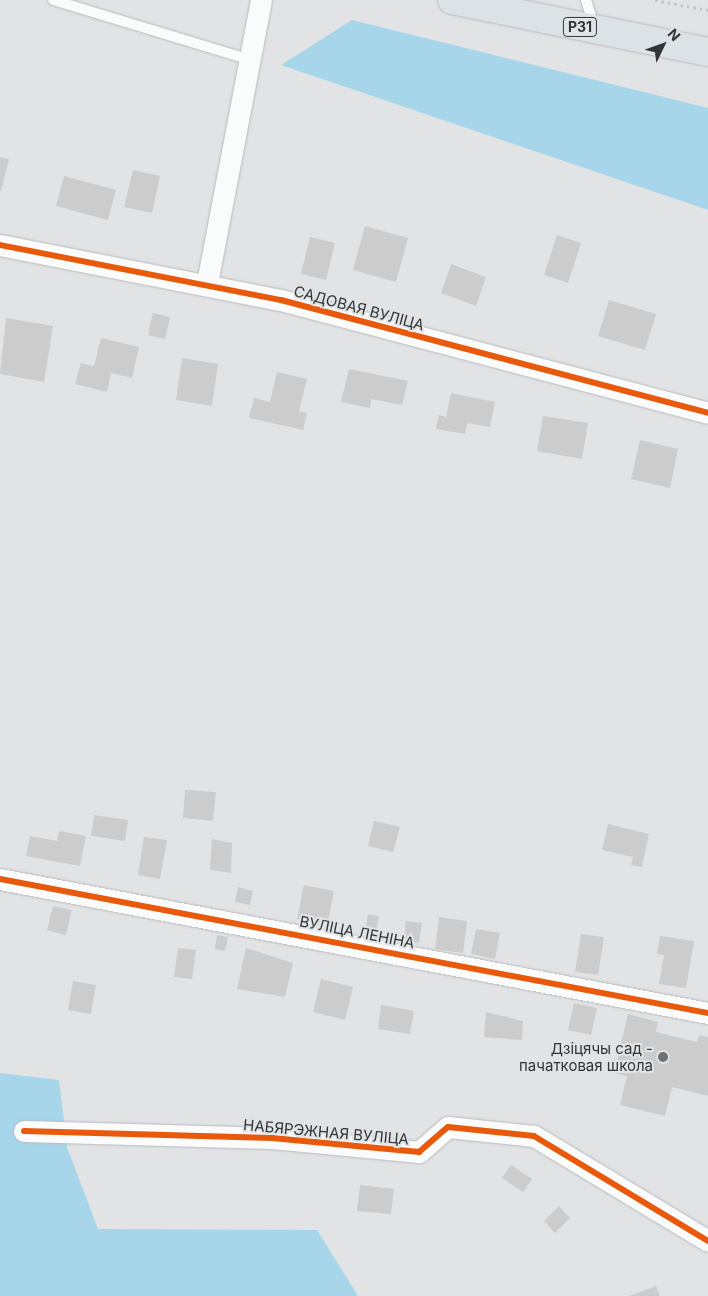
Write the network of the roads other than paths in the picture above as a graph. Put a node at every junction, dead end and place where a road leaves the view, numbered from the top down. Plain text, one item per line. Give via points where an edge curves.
1 (53, 0) edge
2 (261, 0) edge
3 (452, 0) edge
4 (586, 0) edge
5 (595, 30) junction
6 (708, 52) edge
7 (250, 60) junction
8 (0, 245) edge
9 (208, 283) junction
10 (708, 413) edge
11 (0, 879) edge
12 (708, 1013) edge
13 (24, 1131) dead end
14 (708, 1241) edge

1 - 7 lane
2 - 7 street
3 - 5 main road, Р31
4 - 5 lane
5 - 6 main road, Р31
7 - 9 street
8 - 9 street, САДОВАЯ ВУЛІЦА
9 - 10 street, САДОВАЯ ВУЛІЦА
11 - 12 street, ВУЛІЦА ЛЕНІНА
13 - 14 street, НАБЯРЭЖНАЯ ВУЛІЦА via 272,1138 419,1152 448,1127 534,1136

